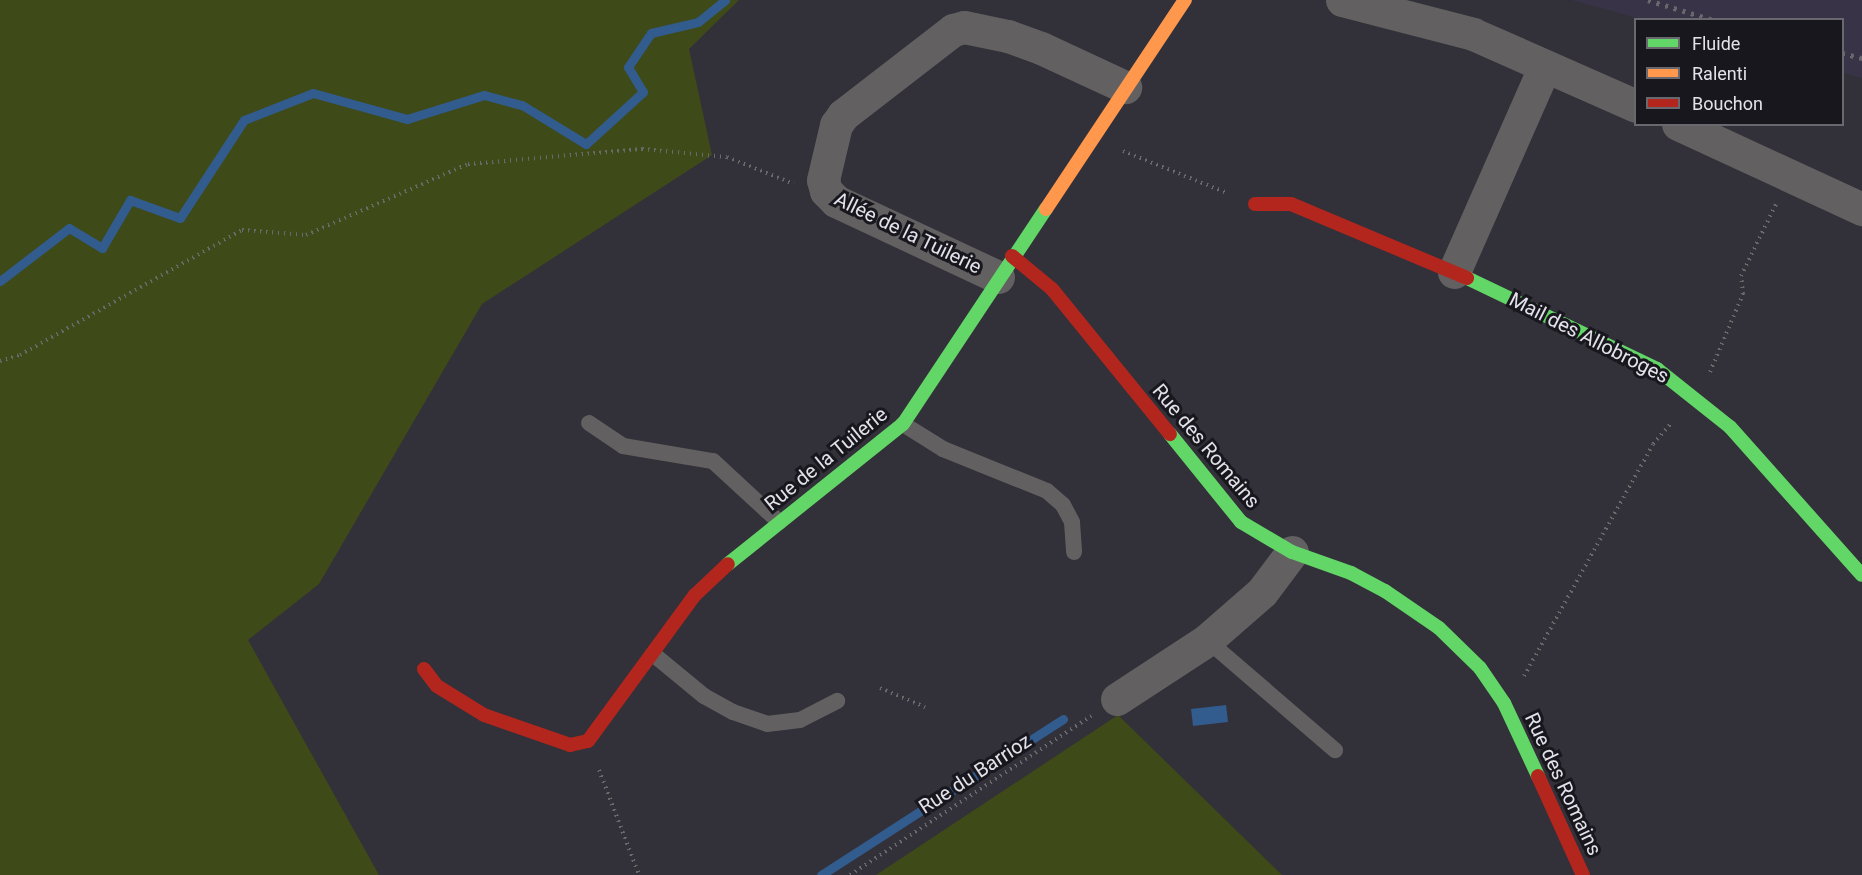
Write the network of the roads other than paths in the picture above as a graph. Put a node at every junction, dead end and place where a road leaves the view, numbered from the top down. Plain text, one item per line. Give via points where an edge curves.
1 (1185, 0) edge
2 (1342, 0) edge
3 (1545, 66) junction
4 (1125, 87) junction
5 (1634, 106) edge
6 (1682, 126) edge
7 (1255, 204) road end
8 (1862, 208) edge
9 (1005, 267) junction
10 (1454, 272) junction
11 (589, 423) dead end
12 (903, 424) junction
13 (779, 522) junction
14 (1074, 552) dead end
15 (1292, 552) junction
16 (1862, 575) edge
17 (1207, 640) junction
18 (653, 654) junction
19 (424, 669) dead end
20 (1117, 699) road end
21 (837, 701) dead end
22 (1335, 750) dead end
23 (1583, 875) edge

1 - 4 street, Rue de la Tuilerie
2 - 3 street via 1473,34
3 - 5 street
3 - 10 street
4 - 9 street, Rue de la Tuilerie
4 - 9 street, Allée de la Tuilerie via 1008,36 977,28 953,30 843,115 836,125 823,180 826,191 836,201
6 - 8 street
7 - 10 street, Mail des Allobroges via 1305,208
9 - 12 street, Rue de la Tuilerie
9 - 15 street, Rue des Romains via 1052,289 1241,522
10 - 16 street, Mail des Allobroges via 1632,356 1696,397 1730,427
11 - 13 lane via 623,446 713,461
12 - 13 street, Rue de la Tuilerie
12 - 14 lane via 943,449 1047,491 1063,505 1072,522
13 - 18 street, Rue de la Tuilerie via 695,595
15 - 17 street via 1262,592
15 - 23 street, Rue des Romains via 1351,573 1420,615 1480,668 1504,703
17 - 20 street
17 - 22 lane
18 - 19 street, Rue de la Tuilerie via 588,741 570,745 484,715 436,686
18 - 21 lane via 704,696 767,724 800,720

